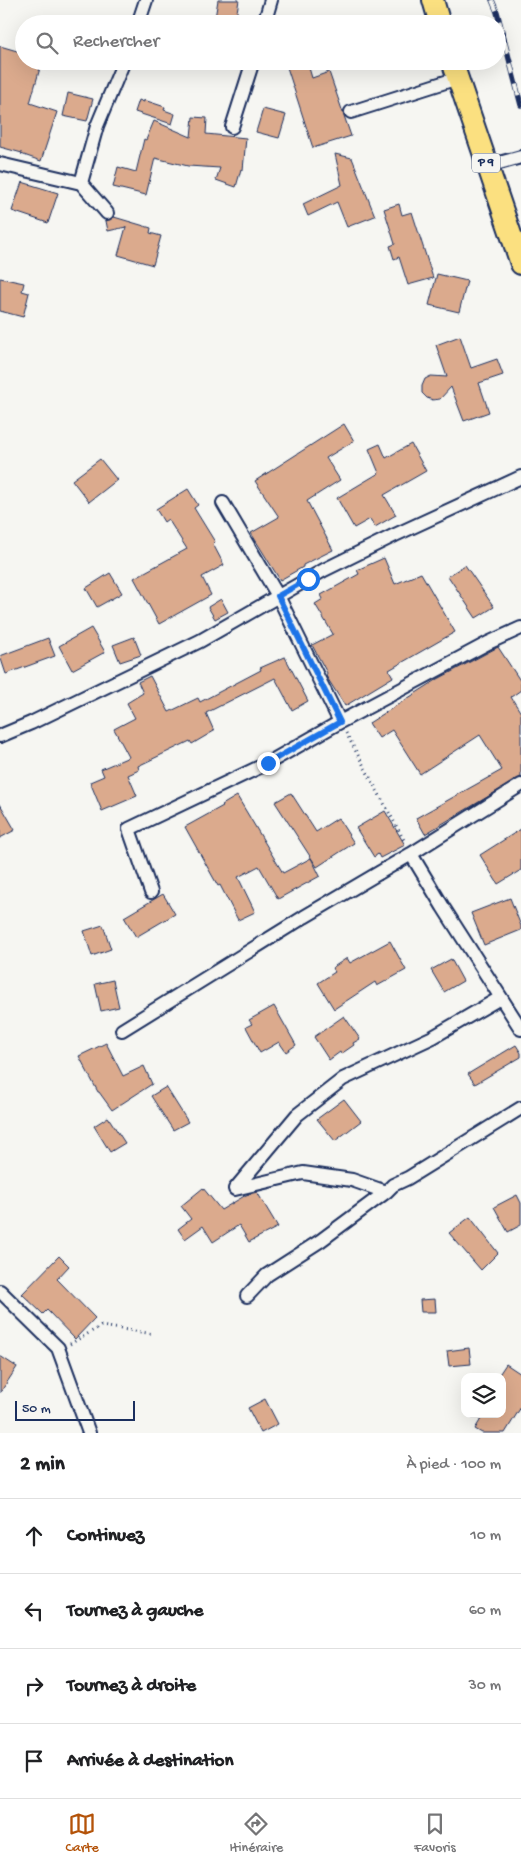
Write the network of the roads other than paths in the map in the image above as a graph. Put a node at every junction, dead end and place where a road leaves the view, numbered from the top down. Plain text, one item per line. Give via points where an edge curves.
1 (146, 0) edge
2 (271, 0) edge
3 (433, 0) edge
4 (141, 15) edge
5 (267, 15) edge
6 (437, 15) edge
7 (120, 70) edge
8 (250, 70) edge
9 (455, 70) edge
10 (351, 112) dead end
11 (232, 127) dead end
12 (521, 156) edge
13 (0, 164) edge
14 (488, 166) junction
15 (82, 184) junction
16 (107, 213) dead end
17 (521, 264) edge
18 (521, 477) edge
19 (223, 503) dead end
20 (278, 596) junction
21 (521, 628) edge
22 (340, 722) junction
23 (0, 736) edge
24 (521, 785) edge
25 (412, 854) junction
26 (151, 892) dead end
27 (500, 998) junction
28 (521, 1029) edge
29 (122, 1030) dead end
30 (521, 1108) edge
31 (386, 1192) junction
32 (0, 1291) edge
33 (247, 1296) dead end
34 (89, 1433) edge

1 - 4 street
2 - 5 street
3 - 6 main road
7 - 15 street via 97,126
8 - 11 street
9 - 10 street
9 - 14 main road, P 9
12 - 14 street
13 - 15 street
14 - 17 main road, P 9
15 - 16 street
18 - 20 street via 395,535
19 - 20 street
20 - 22 street
20 - 23 street via 200,641
21 - 22 street
22 - 26 street via 268,763 129,829
24 - 25 street
25 - 27 street
25 - 29 street
27 - 28 street
27 - 31 street via 433,1037 343,1079 297,1114 235,1189 304,1172 352,1180
30 - 31 street
31 - 33 street via 267,1275
32 - 34 street via 58,1348

